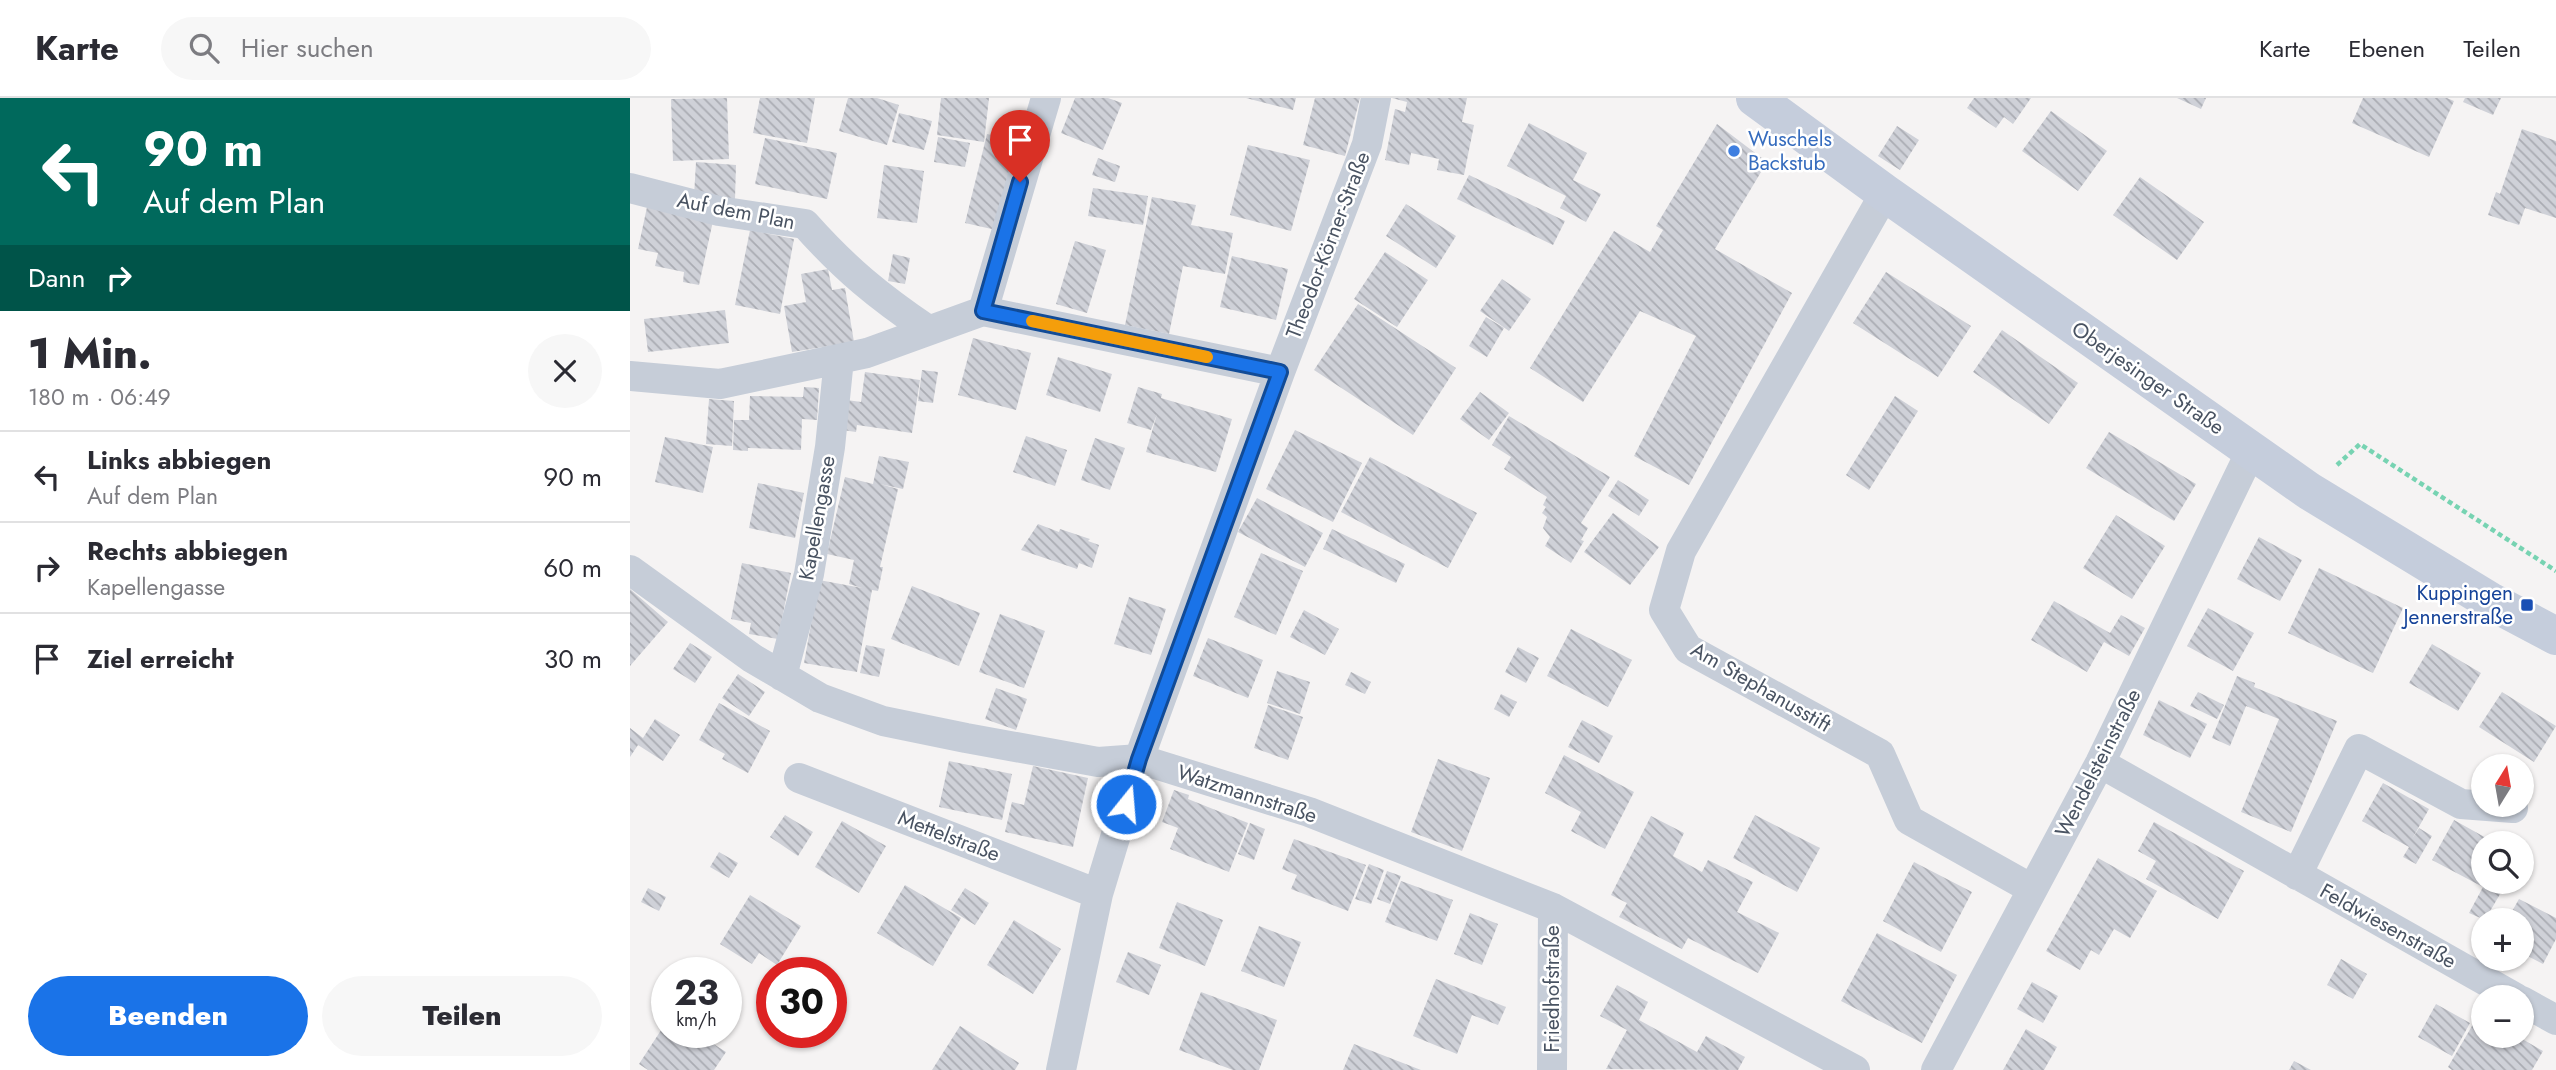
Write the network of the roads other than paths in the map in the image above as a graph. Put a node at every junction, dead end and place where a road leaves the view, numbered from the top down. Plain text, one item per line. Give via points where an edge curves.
1 (1046, 98) edge
2 (1376, 98) edge
3 (1755, 98) edge
4 (630, 188) edge
5 (1885, 193) junction
6 (983, 311) junction
7 (928, 330) junction
8 (839, 359) junction
9 (1280, 372) junction
10 (630, 376) edge
11 (2251, 451) junction
12 (630, 570) edge
13 (2556, 636) edge
14 (782, 676) junction
15 (1139, 759) junction
16 (2100, 763) junction
17 (799, 778) dead end
18 (2471, 805) edge
19 (2297, 875) junction
20 (2032, 889) junction
21 (1098, 894) junction
22 (1553, 908) junction
23 (2493, 985) edge
24 (2534, 1008) edge
25 (2556, 1020) edge
26 (1061, 1070) edge
27 (1552, 1070) edge
28 (1855, 1070) edge
29 (1936, 1070) edge

1 - 6 street
2 - 9 street, Theodor-Körner-Straße via 1367,144
3 - 5 main road, Oberjesinger Straße
4 - 7 street, Auf dem Plan via 719,211 805,224 839,262
5 - 11 main road, Oberjesinger Straße
5 - 20 street, Am Stephanusstift via 1681,551 1664,610 1688,649 1880,754 1909,820
6 - 7 street
6 - 9 street
7 - 8 street
8 - 10 street via 720,384
8 - 14 street, Kapellengasse via 809,574
9 - 15 street, Theodor-Körner-Straße
11 - 13 main road, Oberjesinger Straße via 2490,601
11 - 16 street, Wendelsteinstraße
12 - 14 street, Watzmannstraße
14 - 15 street, Watzmannstraße via 820,698 883,721 1098,762
15 - 21 street, Theodor-Körner-Straße
15 - 22 street, Watzmannstraße via 1309,813
16 - 19 street, Feldwiesenstraße
16 - 20 street, Wendelsteinstraße
17 - 21 street, Mettelstraße
18 - 19 street, Feldwiesenstraße via 2461,804 2359,749
19 - 23 street, Feldwiesenstraße
20 - 29 street, Wendelsteinstraße
21 - 26 street, Theodor-Körner-Straße
22 - 27 street, Friedhofstraße
22 - 28 street, Watzmannstraße
24 - 25 street

